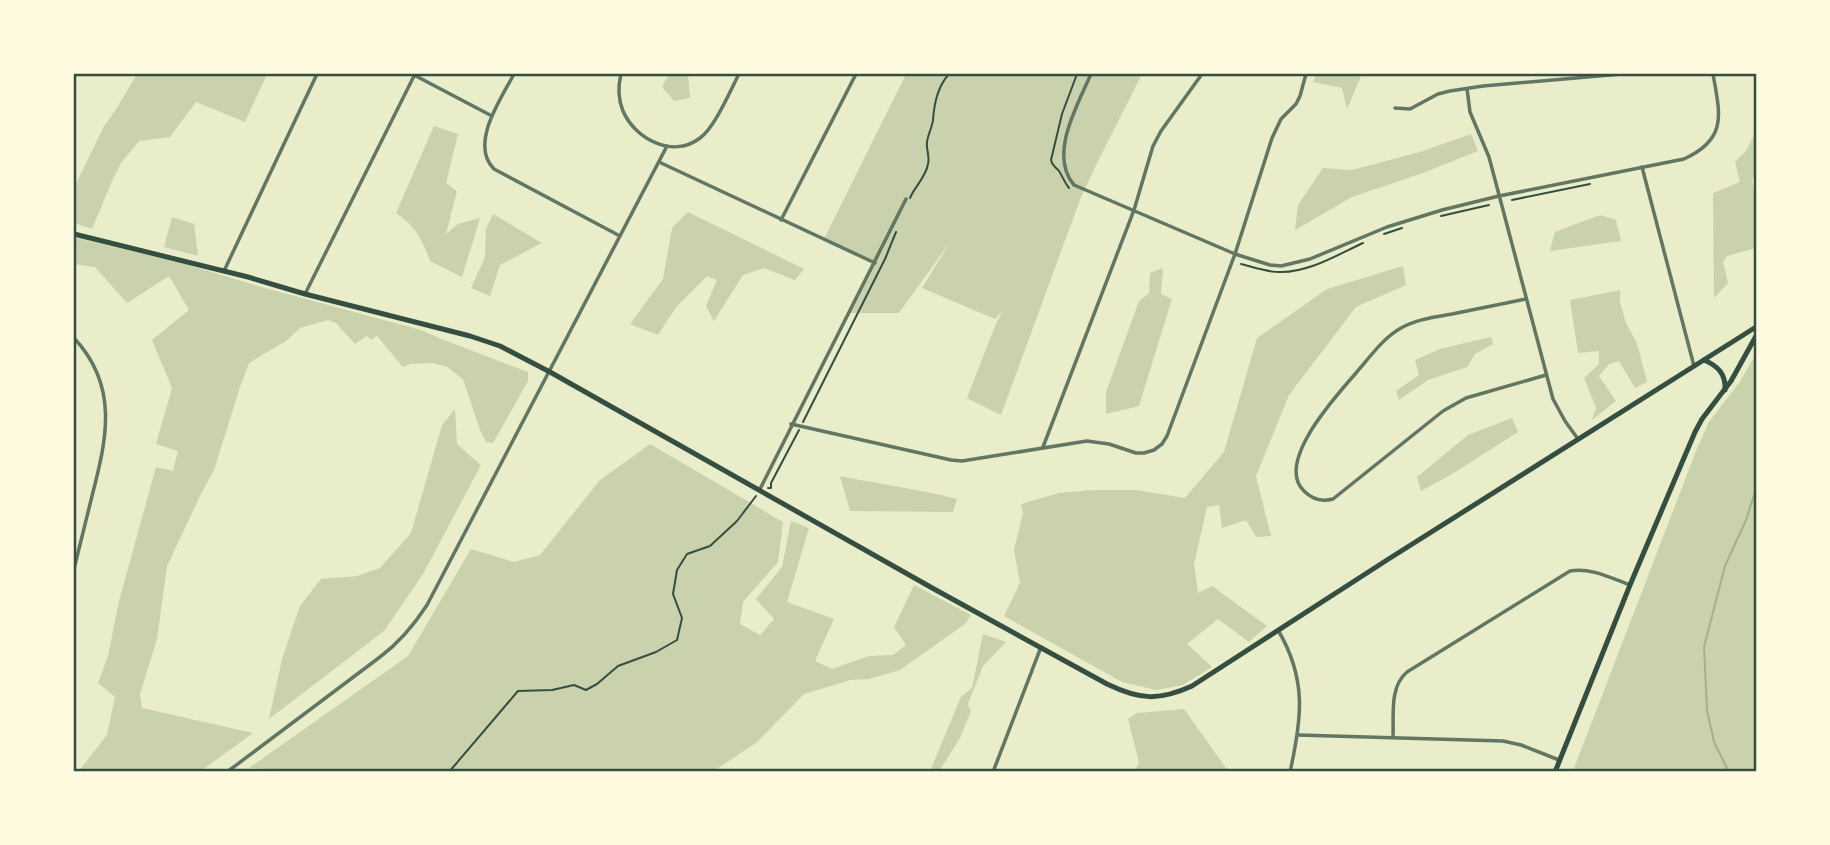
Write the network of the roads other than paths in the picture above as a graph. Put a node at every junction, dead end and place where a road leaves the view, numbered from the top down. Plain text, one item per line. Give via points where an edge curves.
1 (317, 74) edge
2 (414, 74) edge
3 (514, 74) edge
4 (621, 74) edge
5 (739, 74) edge
6 (856, 74) edge
7 (1091, 74) edge
8 (1202, 74) edge
9 (1306, 74) edge
10 (1622, 74) edge
11 (1713, 74) edge
12 (1579, 76) edge
13 (1467, 89) junction
14 (1395, 108) dead end
15 (492, 116) junction
16 (667, 146) junction
17 (659, 162) junction
18 (1642, 167) junction
19 (1499, 196) junction
20 (907, 201) road end
21 (1134, 210) junction
22 (781, 220) junction
23 (74, 234) edge
24 (620, 236) junction
25 (1235, 254) junction
26 (874, 263) junction
27 (224, 271) junction
28 (305, 294) junction
29 (1526, 299) junction
30 (1756, 327) edge
31 (1756, 336) edge
32 (74, 338) edge
33 (1704, 360) junction
34 (1694, 366) junction
35 (550, 372) junction
36 (1546, 375) junction
37 (1724, 390) junction
38 (791, 424) junction
39 (1578, 439) junction
40 (1044, 447) junction
41 (760, 489) junction
42 (74, 569) edge
43 (1630, 585) junction
44 (1278, 630) junction
45 (1041, 647) junction
46 (1298, 735) junction
47 (1393, 737) junction
48 (1559, 760) junction
49 (227, 772) edge
50 (993, 772) edge
51 (1290, 772) edge
52 (1555, 772) edge

1 - 27 street
2 - 15 street
2 - 28 street
3 - 15 street
4 - 16 street via 620,99 629,121 646,138
5 - 16 street via 703,136 679,147
6 - 22 street
7 - 21 street via 1069,124 1064,168 1073,185
8 - 21 street via 1153,146
9 - 25 street via 1296,104 1281,119 1272,138
10 - 12 street
11 - 18 street via 1720,109 1713,138 1684,159
12 - 13 street
13 - 14 street via 1438,94 1410,109
13 - 19 street via 1470,112 1489,156
15 - 24 street via 484,150 494,169
16 - 17 street
17 - 22 street
17 - 24 street
18 - 19 street
18 - 34 street
19 - 25 street via 1411,219 1295,264 1270,265
19 - 29 street
20 - 26 street
21 - 25 street
21 - 40 street
22 - 26 street
23 - 27 main road
24 - 35 street
25 - 40 street via 1163,444 1136,453 1099,441
26 - 38 street
27 - 28 main road
28 - 35 main road via 470,336
29 - 36 street
29 - 36 street via 1419,320 1390,335 1319,416 1300,456 1296,472 1301,488 1319,500 1336,497 1456,403
30 - 33 main road
31 - 37 main road
32 - 42 street via 93,364 106,405 100,465
33 - 34 main road
33 - 37 main road via 1722,374
34 - 39 main road
35 - 41 main road
35 - 49 street via 414,626 380,657
36 - 39 street via 1559,411
37 - 43 main road via 1695,432
38 - 40 street via 951,460
38 - 41 street
39 - 44 main road
41 - 45 main road
43 - 47 street via 1592,571 1570,571 1407,672 1394,694
43 - 48 main road
44 - 45 main road via 1192,686 1158,697 1123,692
44 - 46 street via 1299,684
45 - 50 street
46 - 47 street
46 - 51 street
47 - 48 street via 1503,741
48 - 52 main road

